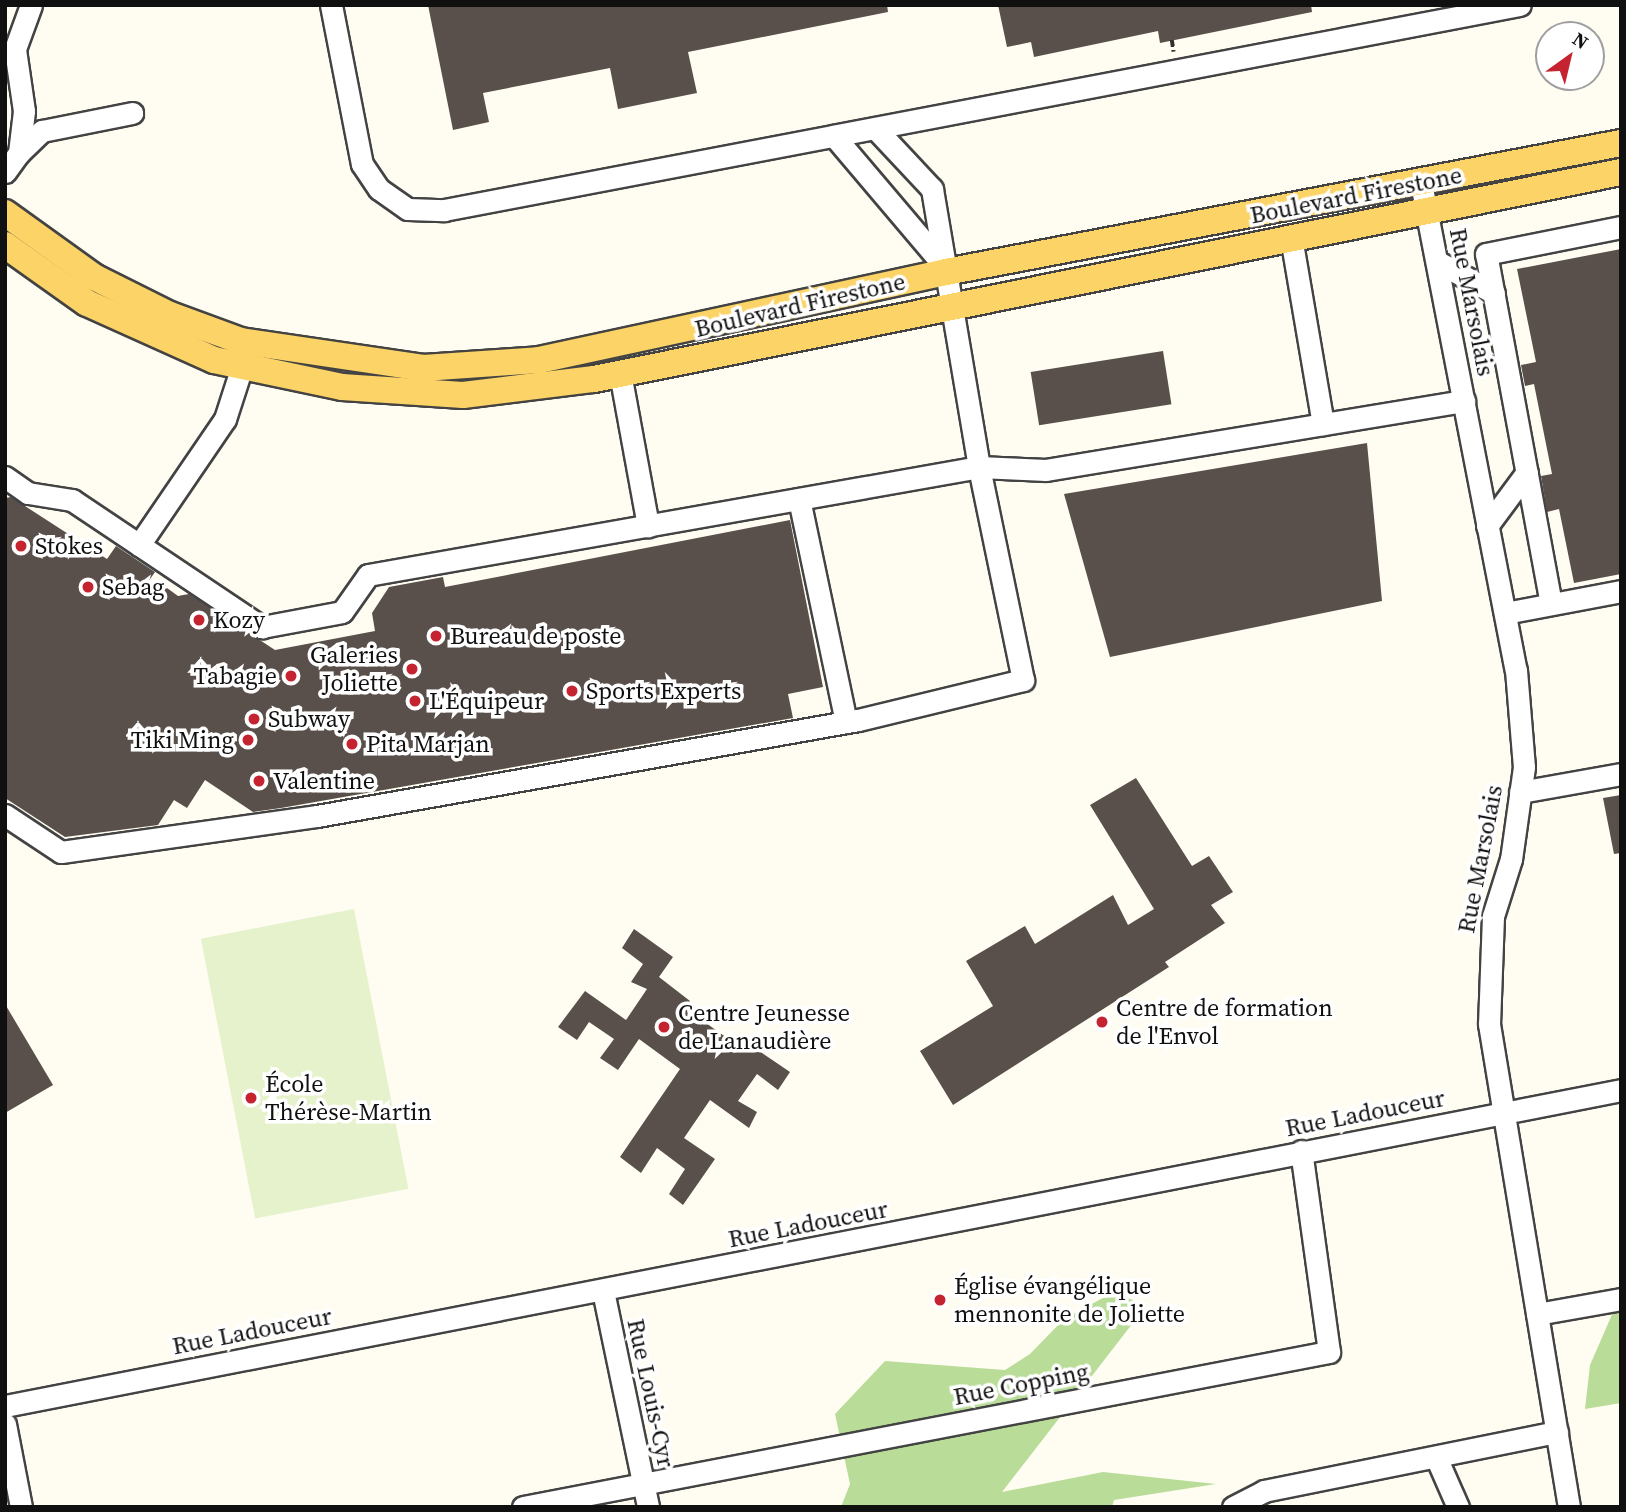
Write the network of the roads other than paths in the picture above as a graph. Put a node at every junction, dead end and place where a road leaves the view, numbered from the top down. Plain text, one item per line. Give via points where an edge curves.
1 (31, 5) edge
2 (331, 5) edge
3 (1520, 5) edge
4 (132, 113) dead end
5 (875, 128) junction
6 (834, 136) junction
7 (1621, 143) edge
8 (19, 153) junction
9 (5, 172) edge
10 (1621, 172) edge
11 (1421, 183) junction
12 (1428, 210) junction
13 (5, 213) edge
14 (1621, 227) edge
15 (1291, 237) junction
16 (5, 245) edge
17 (1438, 262) junction
18 (946, 272) junction
19 (1494, 293) junction
20 (949, 304) junction
21 (246, 354) junction
22 (620, 373) junction
23 (1464, 401) junction
24 (1323, 424) junction
25 (979, 467) junction
26 (1527, 472) junction
27 (5, 477) edge
28 (799, 499) junction
29 (648, 526) junction
30 (1488, 526) junction
31 (139, 545) junction
32 (1621, 591) edge
33 (1551, 604) junction
34 (1505, 613) junction
35 (846, 722) junction
36 (1621, 774) edge
37 (1520, 792) junction
38 (5, 815) edge
39 (1621, 1090) edge
40 (1503, 1113) junction
41 (1301, 1151) junction
42 (603, 1291) junction
43 (1621, 1299) edge
44 (1537, 1314) junction
45 (5, 1406) edge
46 (5, 1424) edge
47 (1557, 1432) junction
48 (1436, 1457) junction
49 (643, 1483) junction
50 (21, 1507) edge
51 (523, 1507) edge
52 (648, 1507) edge
53 (1233, 1507) edge
54 (1458, 1507) edge
55 (1569, 1507) edge

1 - 8 street via 15,49 24,111
2 - 6 street via 362,164 379,189 408,209 443,210
3 - 5 street
4 - 8 street via 42,131
5 - 6 street
5 - 18 street via 932,189
6 - 18 street via 924,236
7 - 11 main road, Boulevard Firestone
8 - 9 street
10 - 12 main road, Boulevard Firestone
11 - 12 street, Rue Marsolais
11 - 18 main road, Boulevard Firestone
12 - 15 main road, Boulevard Firestone
12 - 17 street, Rue Marsolais
13 - 21 main road, Boulevard Firestone via 94,277
14 - 19 street via 1486,254
15 - 20 main road, Boulevard Firestone
15 - 24 street
16 - 21 main road, Boulevard Firestone via 87,303 214,360
17 - 19 street
17 - 23 street, Rue Marsolais
18 - 20 street
18 - 21 main road, Boulevard Firestone via 539,360 423,368
19 - 26 street
20 - 22 main road, Boulevard Firestone
20 - 25 street
21 - 22 main road, Boulevard Firestone via 342,387 439,396 526,391
21 - 31 street via 225,419
22 - 29 street
23 - 24 street
23 - 30 street, Rue Marsolais
24 - 25 street via 1046,470
25 - 28 street
25 - 35 street via 1023,680
26 - 30 street
26 - 33 street
27 - 31 street via 28,493 72,500
28 - 29 street
28 - 35 street
29 - 31 street via 368,575 342,612 262,627
30 - 34 street, Rue Marsolais
32 - 33 street
33 - 34 street
34 - 37 street, Rue Marsolais via 1516,670 1524,767
35 - 38 street via 317,816 61,852
36 - 37 street
37 - 40 street, Rue Marsolais via 1488,967 1489,1024
39 - 40 street, Rue Ladouceur
40 - 41 street, Rue Ladouceur
40 - 44 street, Rue Marsolais
41 - 42 street, Rue Ladouceur
41 - 49 street, Rue Copping via 1329,1352
42 - 45 street, Rue Ladouceur
42 - 49 street, Rue Louis-Cyr
43 - 44 street
44 - 47 street, Rue Marsolais
46 - 50 street
47 - 48 street
47 - 55 street, Rue Marsolais
48 - 53 street via 1264,1491
48 - 54 street
49 - 51 street, Rue Copping
49 - 52 street, Rue Louis-Cyr

